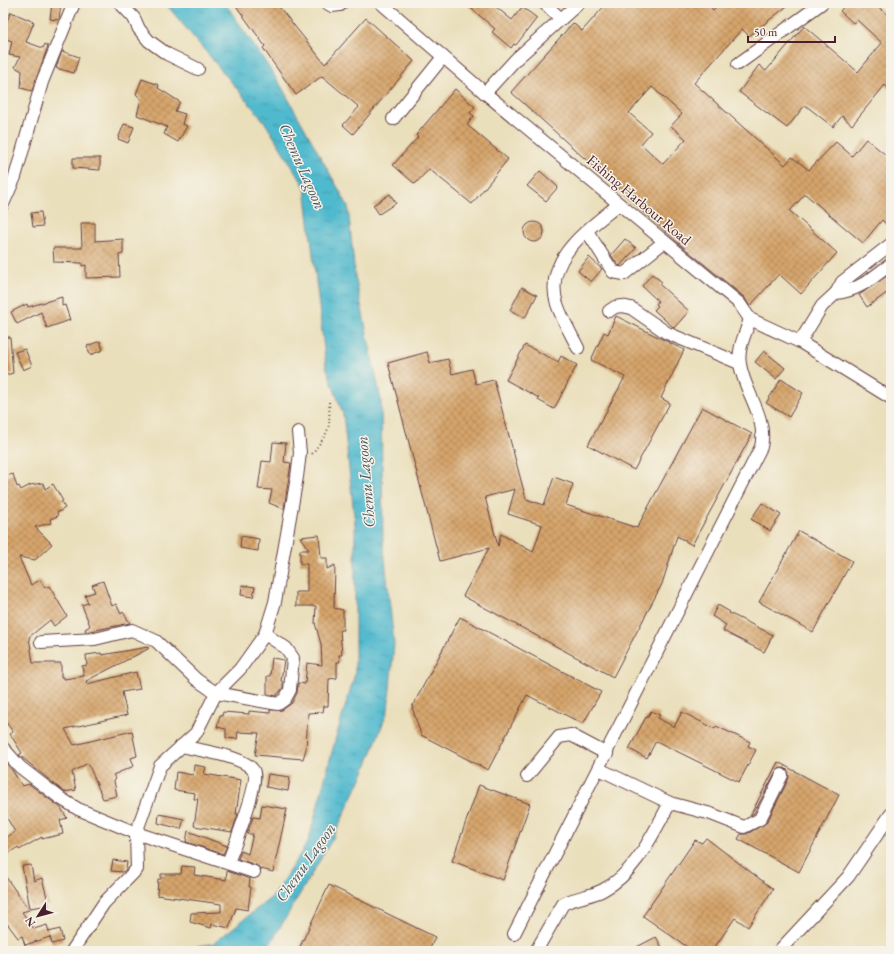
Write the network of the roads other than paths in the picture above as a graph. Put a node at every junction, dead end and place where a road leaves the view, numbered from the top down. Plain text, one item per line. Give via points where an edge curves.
1 (74, 3) edge
2 (120, 3) edge
3 (327, 3) edge
4 (341, 3) edge
5 (381, 3) edge
6 (544, 3) edge
7 (578, 3) edge
8 (822, 3) edge
9 (561, 19) junction
10 (443, 57) junction
11 (738, 64) dead end
12 (198, 69) dead end
13 (485, 94) junction
14 (393, 119) dead end
15 (3, 204) edge
16 (619, 204) junction
17 (587, 231) junction
18 (664, 242) junction
19 (891, 244) edge
20 (891, 264) edge
21 (836, 293) junction
22 (609, 311) dead end
23 (750, 318) junction
24 (800, 342) junction
25 (578, 348) dead end
26 (740, 363) junction
27 (891, 398) edge
28 (298, 432) dead end
29 (265, 634) junction
30 (41, 642) dead end
31 (216, 693) junction
32 (182, 746) junction
33 (3, 748) edge
34 (607, 754) junction
35 (599, 769) junction
36 (782, 775) dead end
37 (527, 776) dead end
38 (670, 803) junction
39 (891, 814) edge
40 (136, 833) junction
41 (228, 863) junction
42 (254, 872) dead end
43 (514, 934) dead end
44 (72, 951) edge
45 (536, 951) edge
46 (779, 951) edge

1 - 15 street via 42,82 15,177
2 - 12 street via 134,18 149,41 167,54
3 - 4 street via 340,6
5 - 10 street, Fishing Harbour Road
6 - 9 street
7 - 9 street
8 - 11 street
9 - 13 street via 516,59
10 - 13 street, Fishing Harbour Road
10 - 14 street
13 - 16 street, Fishing Harbour Road
16 - 17 street
16 - 18 street, Fishing Harbour Road
17 - 18 street via 613,272 624,274
17 - 25 street via 577,239 557,268 555,288 557,303
18 - 23 street, Fishing Harbour Road via 739,303
19 - 21 street via 842,282
20 - 21 street via 857,288 849,292
21 - 24 street via 822,306
22 - 26 street via 622,306 631,308 667,333
23 - 24 street, Fishing Harbour Road
23 - 26 street via 740,350
24 - 27 street, Fishing Harbour Road
26 - 34 street via 762,424 764,436 761,446
28 - 29 street via 300,453 297,477 275,602
29 - 31 street via 240,669
29 - 31 street via 286,648 293,658 290,690 285,699 278,704
30 - 31 street via 95,639 132,630 156,641 197,680
31 - 32 street via 196,733
32 - 40 street via 160,766
32 - 41 street via 242,761 254,770 251,795
33 - 40 street via 20,767 60,798 78,809
34 - 35 street
34 - 37 street via 572,735 566,735 559,737
35 - 38 street
35 - 43 street
36 - 38 street via 760,819 744,827 711,814
38 - 45 street via 636,860 617,881 603,890 563,904
39 - 46 street via 848,876
40 - 41 street
40 - 44 street via 137,869 104,903
41 - 42 street

